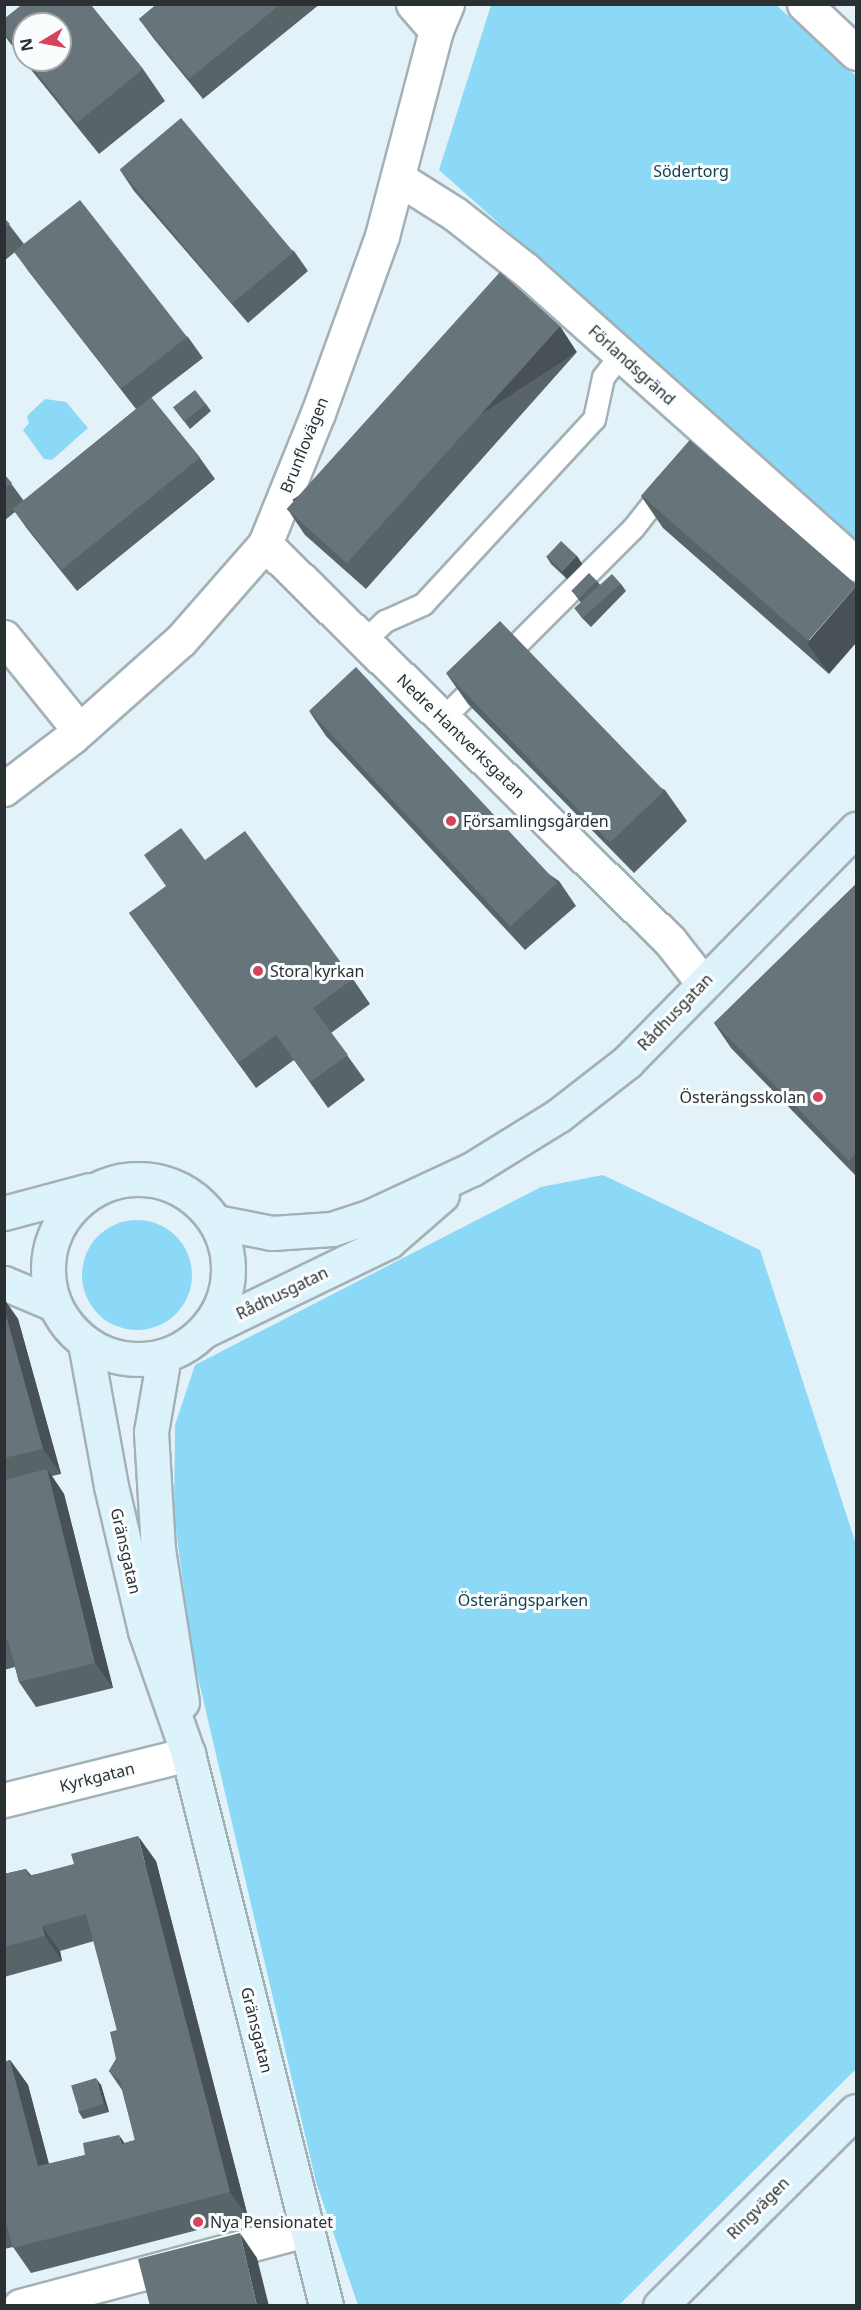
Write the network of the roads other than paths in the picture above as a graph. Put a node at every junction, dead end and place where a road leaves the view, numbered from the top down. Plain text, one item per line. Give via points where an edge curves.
1 (413, 4) edge
2 (804, 4) edge
3 (442, 17) edge
4 (856, 53) edge
5 (398, 178) junction
6 (621, 354) junction
7 (681, 468) edge
8 (265, 544) junction
9 (856, 564) edge
10 (4, 637) edge
11 (364, 641) junction
12 (443, 718) junction
13 (79, 729) junction
14 (4, 789) edge
15 (856, 829) edge
16 (703, 983) junction
17 (472, 1169) junction
18 (98, 1188) junction
19 (4, 1213) edge
20 (216, 1222) junction
21 (4, 1283) edge
22 (54, 1304) junction
23 (206, 1330) junction
24 (85, 1343) junction
25 (164, 1356) junction
26 (188, 1754) junction
27 (4, 1800) edge
28 (856, 2111) edge
29 (306, 2230) junction
30 (20, 2306) edge
31 (326, 2306) edge
32 (660, 2306) edge

1 - 3 street
2 - 4 street
3 - 5 street, Brunflovägen
5 - 6 street, Förlandsgränd via 455,214 526,270
5 - 8 street, Brunflovägen via 382,236 318,413
6 - 9 street, Förlandsgränd via 702,442
6 - 11 lane via 603,377 594,419 423,604 385,621
7 - 12 lane via 633,528
8 - 11 street, Nedre Hantverksgatan
8 - 13 street, Brunflovägen via 181,640
10 - 13 street
11 - 12 street, Nedre Hantverksgatan
12 - 16 street, Nedre Hantverksgatan via 670,941
13 - 14 street, Brunflovägen
15 - 16 main road, Rådhusgatan
16 - 17 main road, Rådhusgatan via 627,1062 559,1115
17 - 20 main road, Rådhusgatan via 371,1216 332,1229 272,1233
17 - 23 main road, Rådhusgatan via 390,1241
18 - 19 main road
18 - 20 main road via 123,1180 150,1179 198,1201
18 - 22 main road via 75,1203 52,1242 47,1277
20 - 23 main road via 226,1249 228,1277 221,1305
21 - 22 main road
22 - 24 main road
23 - 25 main road via 187,1346
24 - 25 main road via 110,1356 137,1360
24 - 26 main road, Gränsgatan via 111,1486 145,1631
25 - 26 main road, Gränsgatan via 150,1432 158,1549 176,1650
26 - 27 street, Kyrkgatan
26 - 29 main road, Gränsgatan
28 - 32 main road, Ringvägen
29 - 30 street
29 - 31 main road, Gränsgatan

